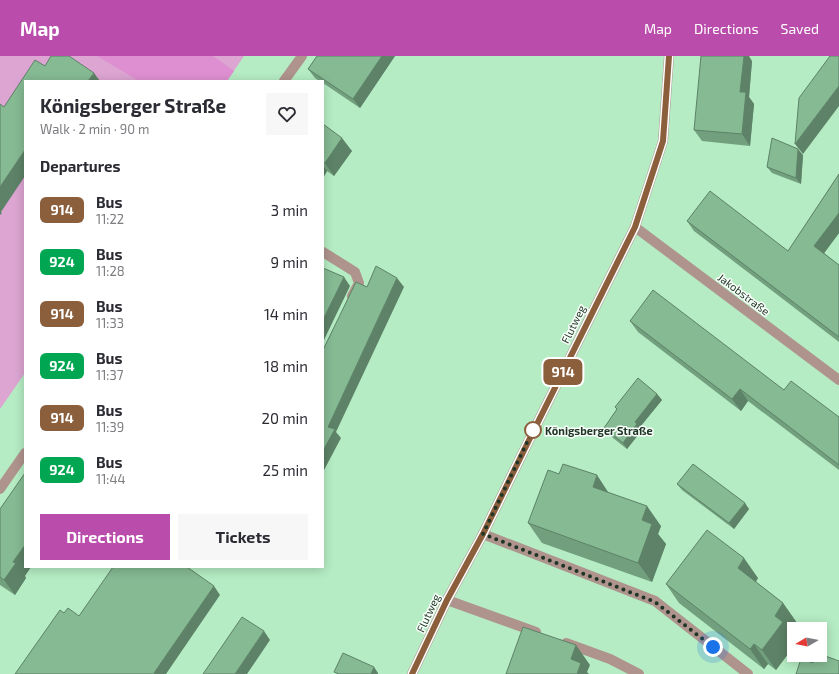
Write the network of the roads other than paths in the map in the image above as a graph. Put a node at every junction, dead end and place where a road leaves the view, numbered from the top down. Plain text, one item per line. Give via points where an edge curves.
1 (302, 56) edge
2 (669, 56) edge
3 (285, 80) edge
4 (635, 227) junction
5 (324, 253) edge
6 (349, 303) edge
7 (839, 380) edge
8 (24, 454) edge
9 (0, 489) edge
10 (483, 534) junction
11 (447, 600) junction
12 (544, 635) edge
13 (559, 640) edge
14 (412, 674) edge
15 (639, 674) edge
16 (748, 674) edge

1 - 3 street
2 - 4 street, Flutweg via 663,141
4 - 7 street, Jakobstraße
4 - 10 street, Flutweg
5 - 6 street via 355,272 359,283
8 - 9 street
10 - 11 street, Flutweg
10 - 16 street via 655,602
11 - 12 street
11 - 14 street, Flutweg
13 - 15 street via 610,659

